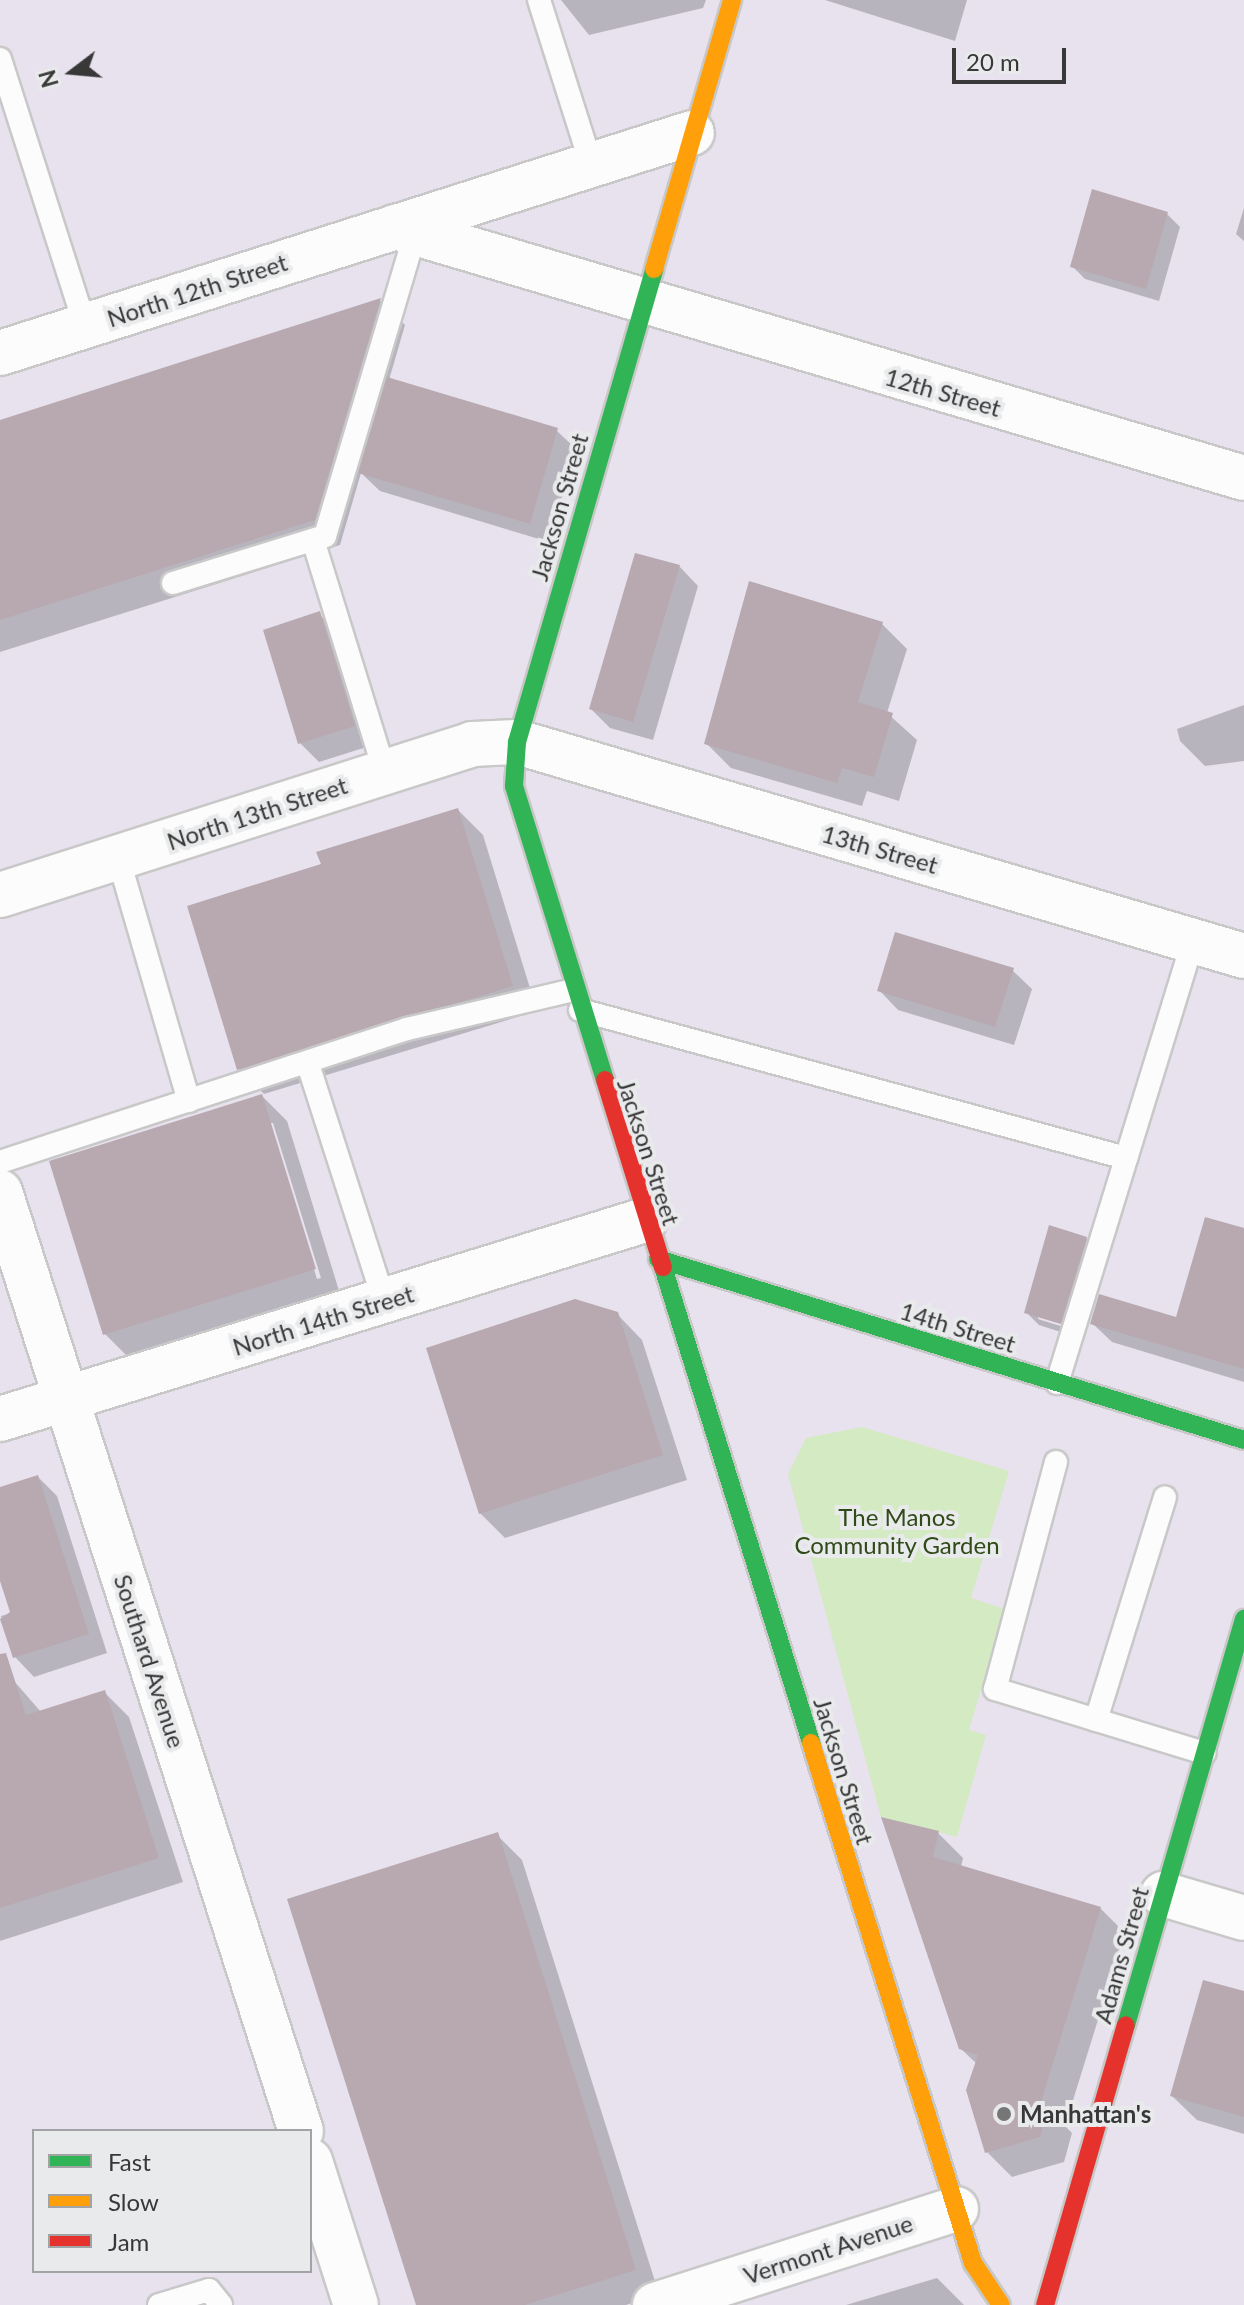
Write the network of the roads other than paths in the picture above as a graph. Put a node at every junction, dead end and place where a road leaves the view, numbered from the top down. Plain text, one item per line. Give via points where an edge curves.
1 (539, 0) edge
2 (732, 0) edge
3 (0, 59) edge
4 (692, 133) junction
5 (591, 164) junction
6 (404, 232) junction
7 (643, 303) junction
8 (85, 326) junction
9 (0, 353) edge
10 (1244, 478) edge
11 (313, 540) junction
12 (173, 583) dead end
13 (517, 742) junction
14 (385, 772) junction
15 (118, 857) junction
16 (0, 895) edge
17 (1193, 941) junction
18 (1244, 956) edge
19 (576, 1000) junction
20 (308, 1064) junction
21 (189, 1101) junction
22 (1126, 1158) junction
23 (0, 1162) edge
24 (0, 1192) edge
25 (652, 1240) junction
26 (384, 1301) junction
27 (1057, 1383) junction
28 (66, 1398) junction
29 (0, 1419) edge
30 (1244, 1440) edge
31 (1056, 1462) dead end
32 (1165, 1497) dead end
33 (1244, 1619) edge
34 (1096, 1720) junction
35 (1204, 1753) junction
36 (1163, 1894) junction
37 (1244, 1918) edge
38 (300, 2129) edge
39 (312, 2167) edge
40 (956, 2209) junction
41 (159, 2305) edge
42 (221, 2305) edge
43 (356, 2305) edge
44 (655, 2305) edge
45 (1001, 2305) edge
46 (1045, 2305) edge

1 - 5 lane
2 - 4 street, Jackson Street
3 - 8 lane
4 - 5 street, North 12th Street
4 - 7 street, Jackson Street
5 - 6 street, North 12th Street
6 - 7 street
6 - 8 street, North 12th Street
6 - 11 lane via 325,536
7 - 10 street, 12th Street
7 - 13 street, Jackson Street
8 - 9 street, North 12th Street
11 - 12 lane
11 - 14 lane
13 - 14 street, North 13th Street via 472,744
13 - 17 street, 13th Street
13 - 19 street, Jackson Street via 519,820
14 - 15 street, North 13th Street
15 - 16 street, North 13th Street
15 - 21 lane
17 - 18 street, 13th Street
17 - 22 lane
19 - 20 lane via 407,1029
19 - 22 lane
19 - 25 street, Jackson Street
20 - 21 lane
20 - 26 lane
21 - 23 lane
22 - 27 lane
24 - 28 street, Southard Avenue
25 - 26 street, North 14th Street
25 - 27 street, 14th Street
25 - 40 street, Jackson Street
26 - 28 street, North 14th Street
27 - 30 street, 14th Street
28 - 29 street, North 14th Street
28 - 38 street, Southard Avenue
31 - 34 lane via 995,1689
32 - 34 lane
33 - 35 street, Adams Street
34 - 35 lane
35 - 36 street, Adams Street
36 - 37 street
36 - 46 street, Adams Street
39 - 43 street
40 - 44 street, Vermont Avenue
40 - 45 street, Jackson Street via 973,2263
41 - 42 lane via 209,2290

